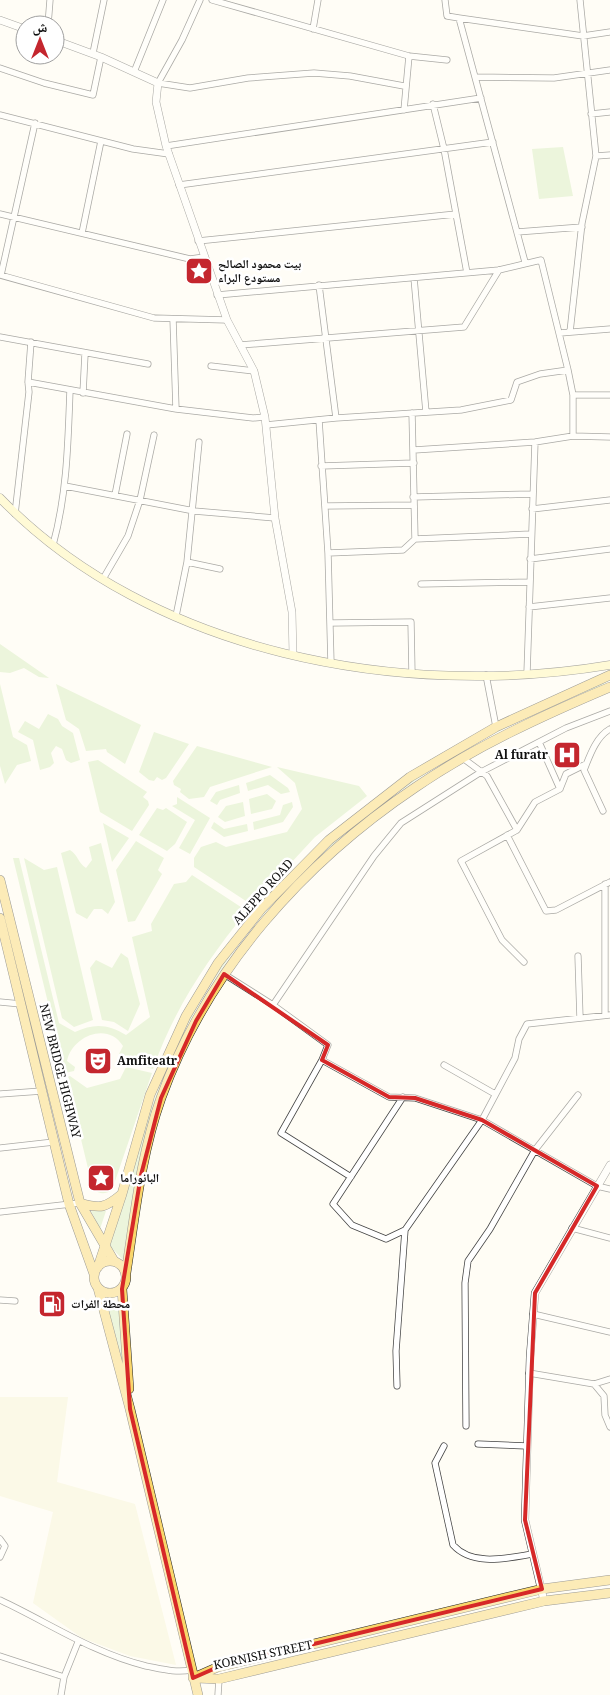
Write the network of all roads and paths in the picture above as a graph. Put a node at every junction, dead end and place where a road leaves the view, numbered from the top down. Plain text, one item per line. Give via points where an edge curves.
1 (50, 0) edge
2 (104, 0) edge
3 (163, 0) edge
4 (200, 0) edge
5 (212, 0) edge
6 (318, 0) edge
7 (445, 0) edge
8 (580, 0) edge
9 (49, 15) edge
10 (459, 18) junction
11 (0, 20) edge
12 (15, 26) edge
13 (313, 29) junction
14 (610, 32) edge
15 (583, 36) junction
16 (65, 44) edge
17 (92, 53) junction
18 (101, 56) junction
19 (409, 56) junction
20 (447, 60) dead end
21 (0, 68) edge
22 (610, 70) edge
23 (134, 72) junction
24 (587, 73) junction
25 (476, 77) junction
26 (158, 83) junction
27 (404, 86) junction
28 (480, 98) junction
29 (433, 104) junction
30 (404, 110) junction
31 (610, 112) edge
32 (591, 114) junction
33 (0, 115) edge
34 (35, 124) junction
35 (101, 141) junction
36 (493, 142) junction
37 (444, 149) junction
38 (167, 150) junction
39 (610, 155) edge
40 (596, 156) junction
41 (179, 185) junction
42 (0, 214) edge
43 (456, 214) junction
44 (14, 217) junction
45 (582, 227) junction
46 (516, 232) junction
47 (82, 233) junction
48 (198, 241) junction
49 (204, 257) junction
50 (525, 262) junction
51 (499, 270) junction
52 (467, 273) junction
53 (0, 275) edge
54 (414, 278) junction
55 (319, 286) junction
56 (217, 295) junction
57 (173, 319) junction
58 (227, 320) junction
59 (610, 329) edge
60 (419, 331) junction
61 (570, 332) junction
62 (560, 333) junction
63 (0, 337) edge
64 (326, 337) junction
65 (31, 342) junction
66 (240, 345) junction
67 (85, 354) junction
68 (148, 364) dead end
69 (211, 366) dead end
70 (568, 370) junction
71 (254, 371) junction
72 (28, 382) junction
73 (70, 390) junction
74 (83, 393) junction
75 (573, 395) junction
76 (610, 395) edge
77 (176, 409) junction
78 (426, 412) junction
79 (412, 413) junction
80 (336, 418) junction
81 (319, 420) junction
82 (266, 421) junction
83 (127, 434) dead end
84 (154, 434) dead end
85 (573, 436) junction
86 (610, 437) edge
87 (199, 442) dead end
88 (535, 442) junction
89 (414, 450) junction
90 (414, 463) junction
91 (321, 466) junction
92 (65, 486) junction
93 (533, 494) junction
94 (115, 495) junction
95 (413, 497) junction
96 (0, 498) edge
97 (140, 500) junction
98 (610, 500) edge
99 (413, 505) junction
100 (325, 506) junction
101 (532, 508) junction
102 (194, 511) junction
103 (15, 514) junction
104 (276, 518) junction
105 (531, 534) junction
106 (415, 539) junction
107 (53, 545) junction
108 (610, 550) edge
109 (328, 553) junction
110 (530, 560) junction
111 (188, 562) junction
112 (220, 569) dead end
113 (103, 578) junction
114 (530, 582) junction
115 (421, 584) dead end
116 (610, 598) edge
117 (529, 607) junction
118 (176, 616) junction
119 (331, 623) junction
120 (292, 655) junction
121 (331, 663) junction
122 (610, 665) edge
123 (527, 673) junction
124 (412, 674) junction
125 (486, 675) junction
126 (610, 675) edge
127 (610, 687) edge
128 (610, 711) edge
129 (496, 727) junction
130 (610, 729) edge
131 (538, 742) junction
132 (464, 759) junction
133 (586, 764) junction
134 (481, 772) junction
135 (560, 789) junction
136 (603, 812) dead end
137 (517, 830) junction
138 (507, 835) junction
139 (0, 880) edge
140 (608, 883) edge
141 (0, 918) edge
142 (4, 952) edge
143 (578, 956) dead end
144 (524, 962) dead end
145 (224, 974) junction
146 (0, 1002) edge
147 (21, 1004) junction
148 (273, 1005) junction
149 (607, 1015) edge
150 (580, 1018) junction
151 (322, 1060) junction
152 (444, 1065) dead end
153 (42, 1091) junction
154 (0, 1094) edge
155 (495, 1094) junction
156 (578, 1095) dead end
157 (403, 1097) junction
158 (482, 1120) junction
159 (54, 1142) junction
160 (0, 1148) edge
161 (535, 1150) junction
162 (610, 1165) edge
163 (351, 1177) junction
164 (597, 1186) junction
165 (610, 1188) edge
166 (122, 1194) junction
167 (80, 1203) junction
168 (69, 1204) junction
169 (0, 1212) edge
170 (572, 1228) junction
171 (405, 1230) junction
172 (610, 1238) edge
173 (105, 1249) junction
174 (114, 1261) junction
175 (96, 1270) junction
176 (126, 1273) junction
177 (98, 1288) junction
178 (122, 1288) junction
179 (0, 1300) edge
180 (15, 1301) dead end
181 (533, 1314) junction
182 (610, 1332) edge
183 (530, 1373) junction
184 (610, 1380) edge
185 (594, 1384) junction
186 (398, 1386) dead end
187 (130, 1409) junction
188 (466, 1426) dead end
189 (610, 1427) edge
190 (478, 1444) dead end
191 (444, 1446) dead end
192 (527, 1446) junction
193 (0, 1539) edge
194 (533, 1554) junction
195 (0, 1557) edge
196 (610, 1580) edge
197 (542, 1589) junction
198 (610, 1593) edge
199 (0, 1600) edge
200 (544, 1601) junction
201 (78, 1642) junction
202 (0, 1656) edge
203 (192, 1674) junction
204 (64, 1677) junction
205 (219, 1679) junction
206 (61, 1695) edge
207 (198, 1695) edge
208 (218, 1695) edge

1 - 9 street
2 - 17 street
3 - 23 street
4 - 26 street
5 - 13 street
6 - 13 street
7 - 10 street via 447,16
8 - 15 street
10 - 15 street
10 - 25 street
11 - 12 street
13 - 19 street
14 - 15 street
15 - 24 street
16 - 17 street
17 - 18 street
18 - 21 street via 93,95 44,84
18 - 23 street
19 - 20 street
19 - 27 street
22 - 24 street
23 - 26 street
24 - 25 street via 554,78
24 - 32 street
25 - 28 street
26 - 27 street via 190,88 248,78 314,73
26 - 38 street via 156,102
27 - 30 street
28 - 29 street
28 - 36 street
29 - 30 street
29 - 37 street
30 - 38 street
31 - 32 street
32 - 40 street
33 - 34 street
34 - 35 street
34 - 44 street
35 - 38 street via 133,150
35 - 47 street
36 - 37 street
36 - 46 street
37 - 41 street
37 - 43 street
38 - 41 street
39 - 40 street
40 - 45 street
41 - 48 street
42 - 44 street
43 - 48 street
43 - 52 street
44 - 47 street
44 - 53 street
45 - 46 street
45 - 61 street
46 - 50 street
47 - 49 street via 190,259
48 - 49 street
49 - 56 street
50 - 51 street
50 - 62 street via 541,260
51 - 52 street
51 - 60 street via 464,327
52 - 54 street
53 - 57 street via 154,318
54 - 55 street
54 - 60 street
55 - 56 street
55 - 64 street
56 - 58 street
57 - 58 street
57 - 77 street
58 - 66 street
59 - 61 street
60 - 64 street
60 - 78 street
61 - 62 street
62 - 70 street
63 - 65 street
64 - 66 street
64 - 80 street
65 - 67 street
65 - 72 street
66 - 71 street
67 - 68 street
67 - 74 street
69 - 71 street
70 - 75 street
70 - 78 street via 540,374 517,382 511,400 461,410
71 - 82 street
72 - 73 street
72 - 103 street
73 - 74 street
73 - 92 street
74 - 77 street
75 - 76 street
75 - 85 street
77 - 82 street
78 - 79 street
79 - 80 street
79 - 89 street
80 - 81 street
81 - 82 street
81 - 91 street
82 - 104 street
83 - 94 street
84 - 97 street
85 - 86 street
85 - 88 street
87 - 102 street
88 - 89 street
88 - 93 street
89 - 90 street
90 - 91 street
90 - 95 street
91 - 100 street
92 - 94 street
92 - 107 street
93 - 95 street
93 - 101 street
94 - 97 street
95 - 99 street
96 - 103 main road
97 - 102 street
97 - 113 street via 128,536
98 - 101 street
99 - 100 street
99 - 106 street
100 - 109 street
101 - 105 street
102 - 104 street
102 - 111 street
103 - 107 main road
104 - 120 street via 292,612
105 - 106 street
105 - 110 street
106 - 109 street via 403,550
107 - 113 main road
108 - 110 street
109 - 119 street
110 - 114 street
111 - 112 street
111 - 118 street
113 - 118 main road
114 - 115 street
114 - 117 street
116 - 117 street
117 - 123 street
118 - 120 main road via 248,645
119 - 121 street
119 - 124 street via 411,622
120 - 121 main road
121 - 124 main road
122 - 123 main road
123 - 125 main road
124 - 125 main road
125 - 129 street
126 - 129 main road, ALEPPO ROAD
127 - 132 main road, ALEPPO ROAD via 502,737
128 - 131 street
129 - 166 main road, ALEPPO ROAD via 410,778 329,840 262,908 218,963 186,1016 150,1095
130 - 133 street via 604,732
131 - 134 street
131 - 135 street
132 - 134 street
132 - 145 main road, ALEPPO ROAD via 416,787 336,848 270,916
133 - 135 street via 566,774
133 - 136 street via 584,770
134 - 137 street via 487,776
134 - 148 street via 401,823 374,856
135 - 137 street via 535,802
137 - 138 street
138 - 140 street via 546,911 556,910
138 - 144 street via 461,861 502,940
139 - 167 main road, NEW BRIDGE HIGHWAY
140 - 149 street
141 - 142 main road, NEW BRIDGE HIGHWAY
142 - 147 main road, NEW BRIDGE HIGHWAY
143 - 150 street
145 - 148 street
145 - 176 main road, ALEPPO ROAD via 196,1021 161,1098 141,1176
146 - 147 street
147 - 153 main road, NEW BRIDGE HIGHWAY
148 - 151 street via 328,1045
149 - 150 street
150 - 155 street via 527,1024 519,1039 515,1058
151 - 157 street via 389,1097
151 - 163 street via 281,1133
152 - 155 street
153 - 154 street
153 - 159 main road, NEW BRIDGE HIGHWAY
155 - 158 street
156 - 161 street
157 - 158 street
157 - 163 street
158 - 161 street
158 - 171 street
159 - 160 street
159 - 168 main road, NEW BRIDGE HIGHWAY
161 - 164 street
161 - 188 street via 468,1261 465,1283
162 - 164 street
163 - 171 street via 334,1204 352,1225 386,1239
164 - 165 street
164 - 170 street
166 - 167 main road via 109,1205 101,1207
166 - 173 main road, ALEPPO ROAD
167 - 168 street
167 - 173 main road, NEW BRIDGE HIGHWAY
168 - 169 street
168 - 175 main road, NEW BRIDGE HIGHWAY
170 - 172 street
170 - 181 street via 535,1293
171 - 186 street via 396,1351
173 - 174 main road, NEW BRIDGE HIGHWAY
173 - 175 main road, ALEPPO ROAD
174 - 175 main road via 105,1262
174 - 176 main road
175 - 177 main road
176 - 178 main road
177 - 178 main road via 112,1293
177 - 187 main road
178 - 187 main road
179 - 180 street
181 - 182 street
181 - 183 street
183 - 185 street
183 - 192 street
184 - 185 street
185 - 189 street via 604,1396 605,1415
187 - 203 main road
190 - 192 street
191 - 194 street via 435,1463 453,1545 468,1556 485,1559
192 - 194 street via 525,1520
193 - 195 street via 5,1546
194 - 197 street
196 - 197 main road, KORNISH STREET
197 - 200 street
197 - 203 main road, KORNISH STREET
198 - 200 main road, KORNISH STREET
199 - 201 street
200 - 205 main road, KORNISH STREET
201 - 203 street via 128,1661
201 - 204 street
202 - 204 street
203 - 205 main road, KORNISH STREET
203 - 207 main road
204 - 206 street
205 - 208 street

